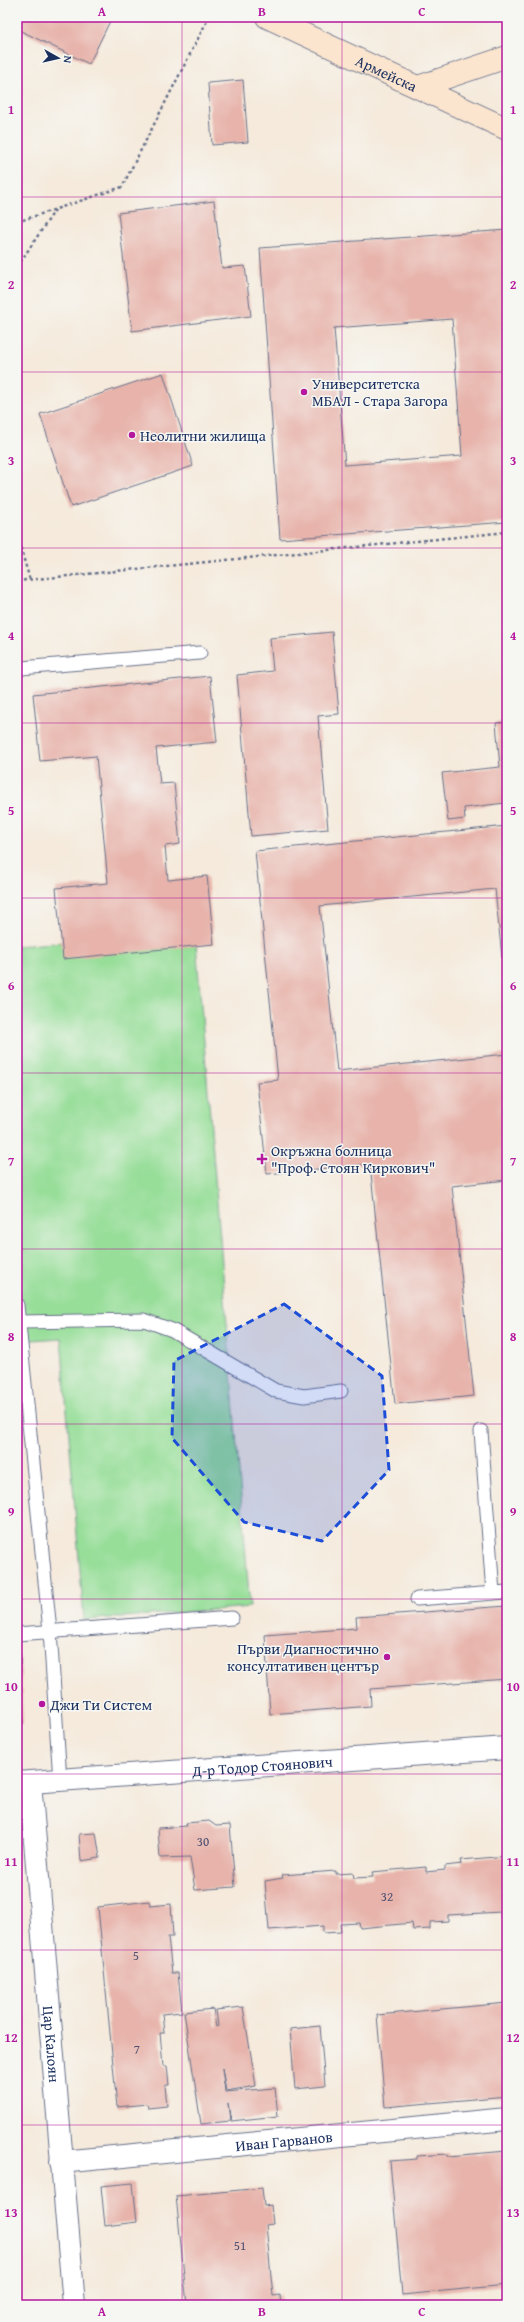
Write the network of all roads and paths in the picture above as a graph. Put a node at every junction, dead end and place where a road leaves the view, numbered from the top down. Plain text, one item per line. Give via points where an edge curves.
1 (209, 17) edge
2 (266, 17) edge
3 (507, 57) edge
4 (418, 87) junction
5 (507, 129) edge
6 (56, 209) junction
7 (17, 222) edge
8 (17, 267) edge
9 (507, 532) edge
10 (17, 536) edge
11 (30, 580) junction
12 (17, 581) edge
13 (200, 653) dead end
14 (17, 672) edge
15 (17, 1305) edge
16 (19, 1322) junction
17 (341, 1391) dead end
18 (481, 1431) dead end
19 (507, 1592) edge
20 (493, 1593) junction
21 (417, 1599) dead end
22 (232, 1618) dead end
23 (50, 1631) junction
24 (17, 1634) edge
25 (507, 1748) edge
26 (60, 1780) junction
27 (23, 1783) edge
28 (507, 2119) edge
29 (61, 2162) junction
30 (74, 2305) edge

1 - 6 path via 122,187
2 - 4 main road, Армейска
3 - 4 main road
4 - 5 main road, Армейска
6 - 7 path
6 - 8 path
9 - 11 path
10 - 11 path
11 - 12 path
13 - 14 lane via 21,668
15 - 16 lane
16 - 17 lane via 144,1320 172,1330 276,1391 304,1396
16 - 23 lane
18 - 20 lane
19 - 20 lane
20 - 21 lane
22 - 23 lane
23 - 24 lane
23 - 26 lane
25 - 26 street, Д-р Тодор Стоянович
26 - 27 street, Д-р Тодор Стоянович
27 - 29 street, Цар Калоян
28 - 29 street, Иван Гарванов
29 - 30 street, Цар Калоян

